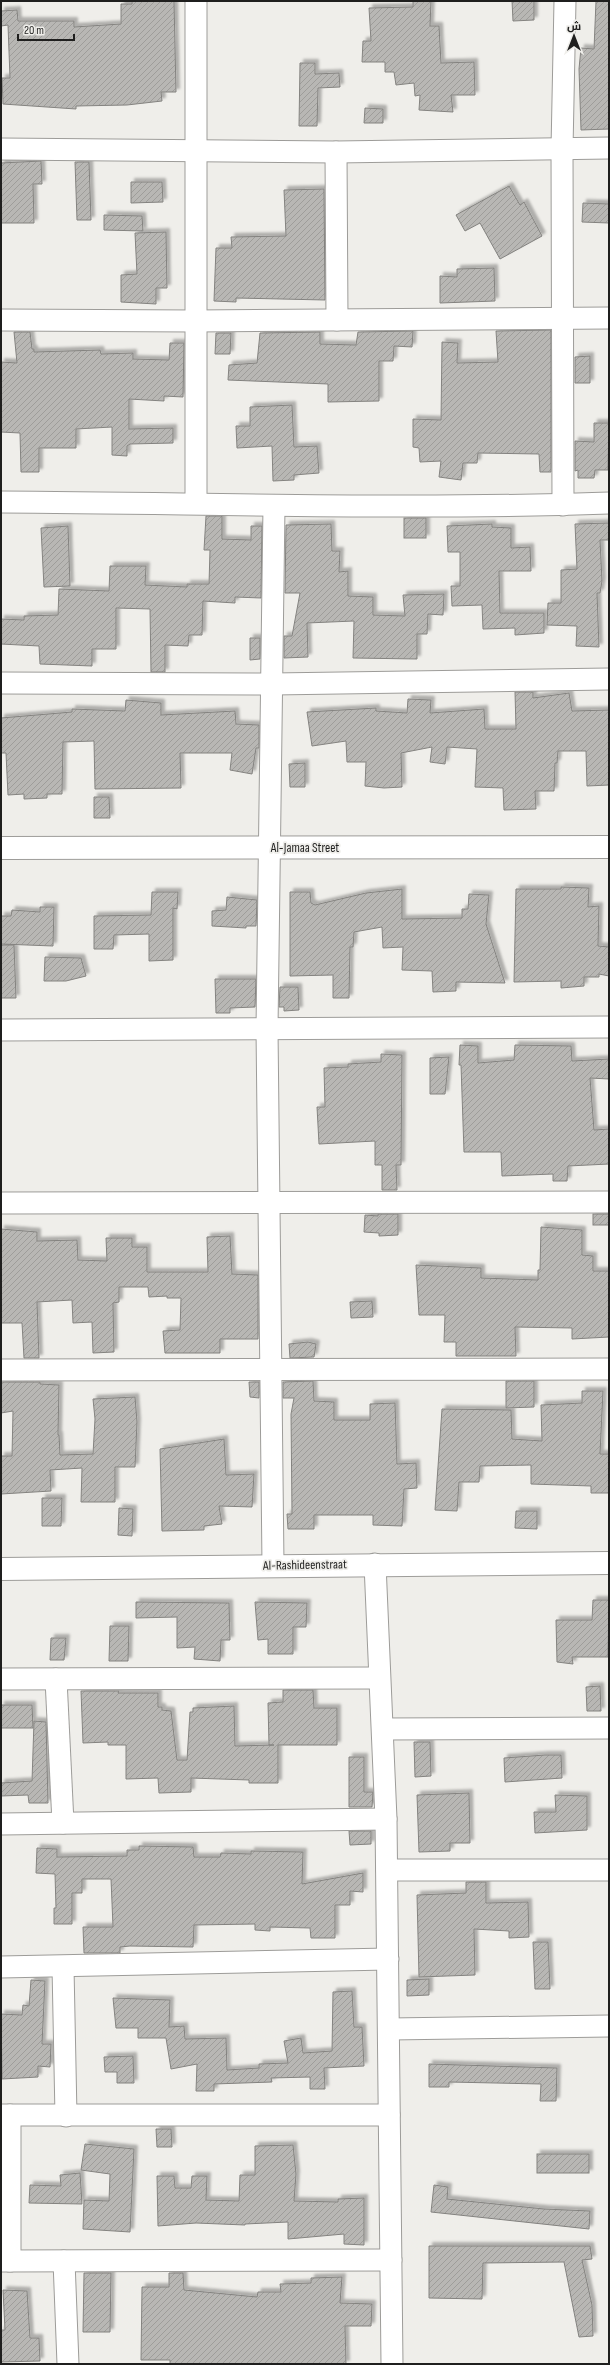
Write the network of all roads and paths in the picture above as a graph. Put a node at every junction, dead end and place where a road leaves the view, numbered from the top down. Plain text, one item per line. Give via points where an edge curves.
1 (196, 1) edge
2 (565, 1) edge
3 (609, 148) edge
4 (1, 149) edge
5 (562, 149) junction
6 (195, 151) junction
7 (336, 152) junction
8 (562, 318) junction
9 (609, 318) edge
10 (1, 320) edge
11 (337, 320) junction
12 (195, 321) junction
13 (1, 502) edge
14 (196, 503) junction
15 (609, 503) edge
16 (563, 505) junction
17 (274, 506) junction
18 (609, 679) edge
19 (1, 683) edge
20 (273, 684) junction
21 (609, 847) edge
22 (1, 848) edge
23 (269, 848) junction
24 (609, 1027) edge
25 (267, 1029) junction
26 (1, 1030) edge
27 (609, 1202) edge
28 (1, 1203) edge
29 (268, 1203) junction
30 (609, 1369) edge
31 (1, 1370) edge
32 (270, 1370) junction
33 (609, 1563) edge
34 (375, 1564) junction
35 (273, 1565) junction
36 (1, 1569) edge
37 (1, 1678) edge
38 (379, 1678) junction
39 (56, 1679) junction
40 (609, 1728) edge
41 (383, 1729) junction
42 (386, 1819) junction
43 (63, 1823) junction
44 (1, 1824) edge
45 (387, 1870) junction
46 (609, 1870) edge
47 (388, 1959) junction
48 (63, 1967) junction
49 (1, 1968) edge
50 (609, 2026) edge
51 (390, 2030) junction
52 (5, 2115) edge
53 (389, 2115) junction
54 (66, 2116) junction
55 (391, 2260) junction
56 (5, 2261) edge
57 (64, 2262) junction
58 (68, 2364) edge
59 (392, 2364) edge

1 - 6 street
2 - 5 street
3 - 5 street
4 - 6 street
5 - 7 street
5 - 8 street
6 - 7 street
6 - 12 street
7 - 11 street
8 - 9 street
8 - 11 street
8 - 16 street
10 - 12 street
11 - 12 street
12 - 14 street
13 - 14 street
14 - 17 street
15 - 16 street
16 - 17 street
17 - 20 street
18 - 20 street
19 - 20 street
20 - 23 street
21 - 23 street, Al-Jamaa Street
22 - 23 street, Al-Jamaa Street
23 - 25 street
24 - 25 street
25 - 26 street
25 - 29 street
27 - 29 street
28 - 29 street
29 - 32 street
30 - 32 street
31 - 32 street
32 - 35 street
33 - 34 street, Al-Rashideenstraat
34 - 35 street, Al-Rashideenstraat
34 - 38 street
35 - 36 street, Al-Rashideenstraat
37 - 39 street
38 - 39 street
38 - 41 street
39 - 43 street
40 - 41 street
41 - 42 street
42 - 43 street
42 - 45 street
43 - 44 street
45 - 46 street
45 - 47 street
47 - 48 street
47 - 51 street
48 - 49 street
48 - 54 street
50 - 51 street
51 - 53 street
52 - 54 street
52 - 56 street
53 - 54 street
53 - 55 street
55 - 57 street
55 - 59 street
56 - 57 street
57 - 58 street

